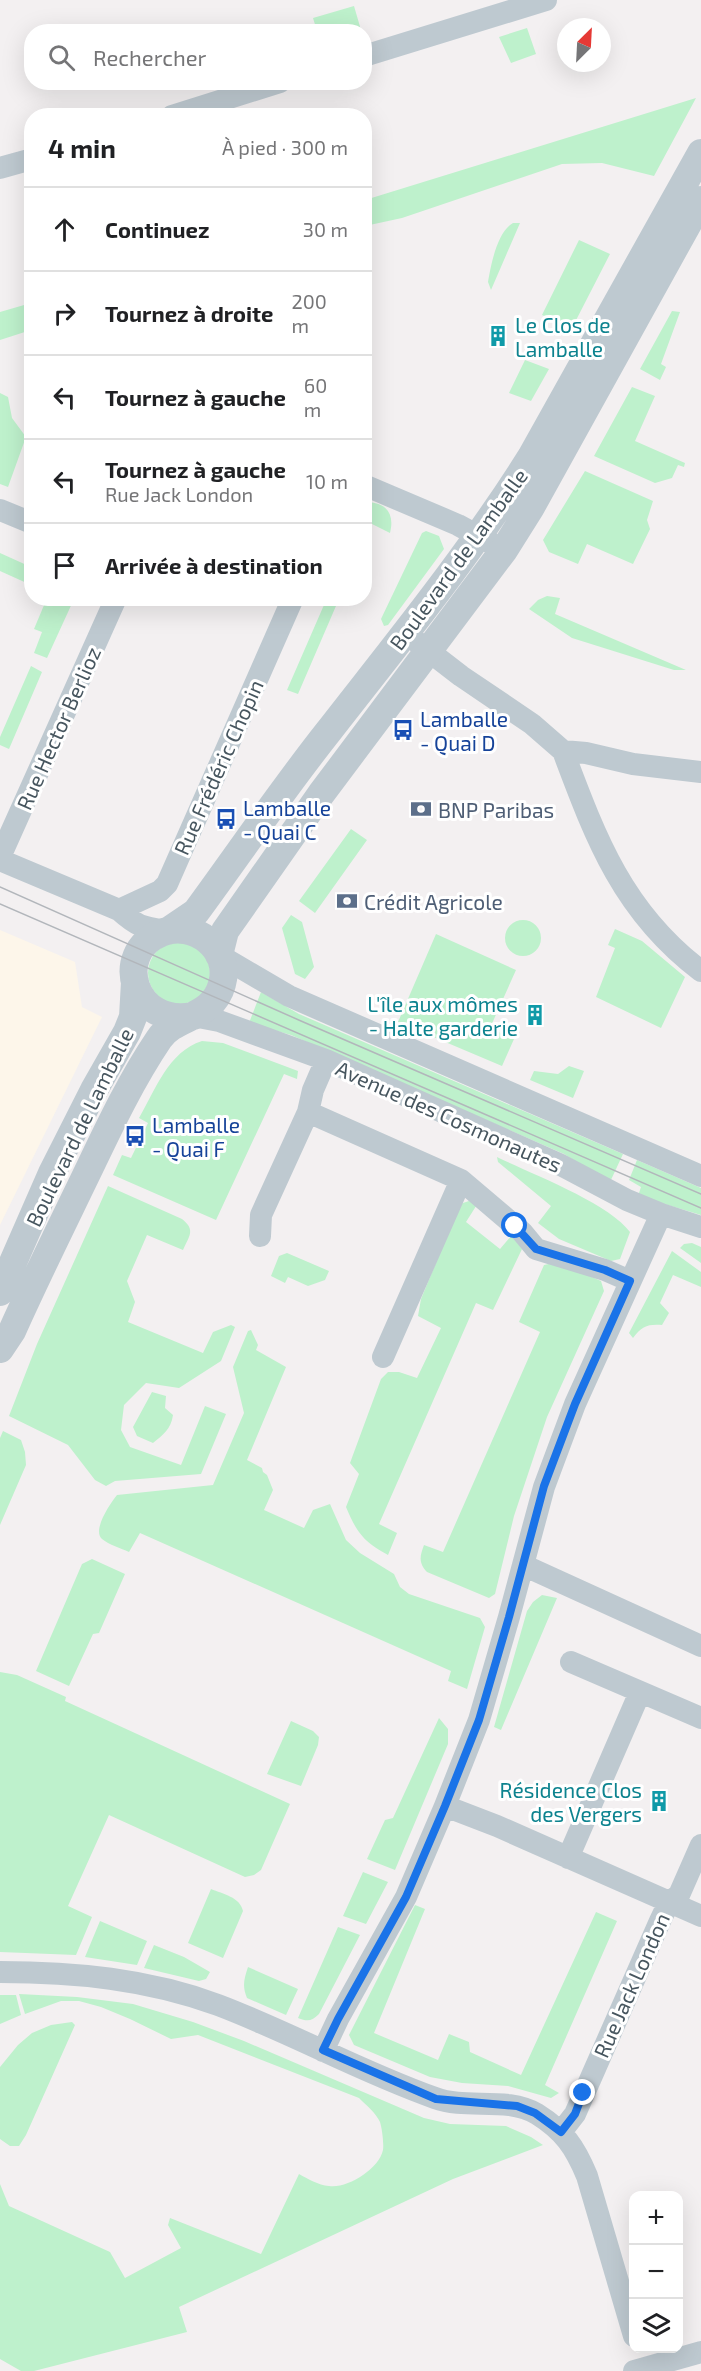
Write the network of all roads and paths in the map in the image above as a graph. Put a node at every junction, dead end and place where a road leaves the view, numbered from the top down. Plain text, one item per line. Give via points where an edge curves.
1 (546, 0) edge
2 (372, 54) edge
3 (255, 90) edge
4 (197, 108) edge
5 (701, 153) edge
6 (24, 161) edge
7 (0, 168) edge
8 (701, 200) edge
9 (372, 488) edge
10 (0, 510) edge
11 (24, 520) edge
12 (478, 536) junction
13 (504, 550) junction
14 (112, 606) edge
15 (289, 606) edge
16 (406, 634) junction
17 (429, 652) junction
18 (563, 751) junction
19 (701, 772) edge
20 (0, 859) edge
21 (118, 910) junction
22 (168, 931) junction
23 (219, 955) junction
24 (701, 971) edge
25 (135, 982) junction
26 (193, 1016) junction
27 (326, 1060) junction
28 (308, 1112) junction
29 (701, 1176) edge
30 (461, 1180) junction
31 (661, 1214) junction
32 (701, 1227) edge
33 (260, 1236) dead end
34 (11, 1276) edge
35 (630, 1281) junction
36 (0, 1349) edge
37 (383, 1357) dead end
38 (523, 1565) junction
39 (701, 1646) edge
40 (571, 1662) dead end
41 (640, 1692) junction
42 (701, 1718) edge
43 (445, 1806) junction
44 (701, 1845) edge
45 (568, 1858) junction
46 (669, 1902) junction
47 (701, 1916) edge
48 (0, 1972) edge
49 (323, 2050) junction
50 (561, 2132) junction
51 (629, 2322) edge
52 (701, 2352) edge
53 (638, 2363) edge

1 - 2 street
3 - 4 street
5 - 12 street, Boulevard de Lamballe via 531,457
6 - 7 street
8 - 13 street, Boulevard de Lamballe
9 - 12 street
10 - 11 street
12 - 13 street
12 - 16 street, Boulevard de Lamballe
13 - 17 street, Boulevard de Lamballe
14 - 20 street, Rue Hector Berlioz
15 - 21 street, Rue Frédéric Chopin via 167,884
16 - 17 street
16 - 22 street, Boulevard de Lamballe via 326,734 196,912
17 - 18 street via 532,724
17 - 23 street, Boulevard de Lamballe via 321,794 225,931
18 - 19 street
18 - 24 street via 595,833 620,882 646,920
20 - 21 street
21 - 22 street via 143,927
22 - 23 street via 188,929 201,935
22 - 25 street via 152,937 141,949 135,962
23 - 26 street via 222,986 210,1006
23 - 29 street via 289,996
25 - 26 street via 144,1001 155,1011 172,1017
25 - 34 street, Boulevard de Lamballe via 133,1017 127,1032 52,1173
26 - 27 street, Avenue des Cosmonautes via 219,1021
26 - 34 street, Boulevard de Lamballe via 162,1035
27 - 28 street
27 - 31 street, Avenue des Cosmonautes
28 - 30 street
28 - 33 street via 261,1215
30 - 35 street via 522,1232 536,1249
30 - 37 street
31 - 32 street, Avenue des Cosmonautes
31 - 35 street
34 - 36 street, Boulevard de Lamballe via 12,1330
35 - 38 street via 544,1486
38 - 39 street
38 - 43 street via 479,1720
40 - 41 street
41 - 42 street
41 - 45 street
43 - 45 street, Rue Jack London
43 - 49 street via 406,1897
44 - 46 street, Rue Jack London via 679,1894
45 - 46 street, Rue Jack London
46 - 47 street, Rue Jack London
46 - 50 street, Rue Jack London via 575,2114
48 - 49 street via 80,1974 174,1991
49 - 50 street via 436,2099 517,2106 535,2113
50 - 51 street via 572,2144 587,2176
52 - 53 street

